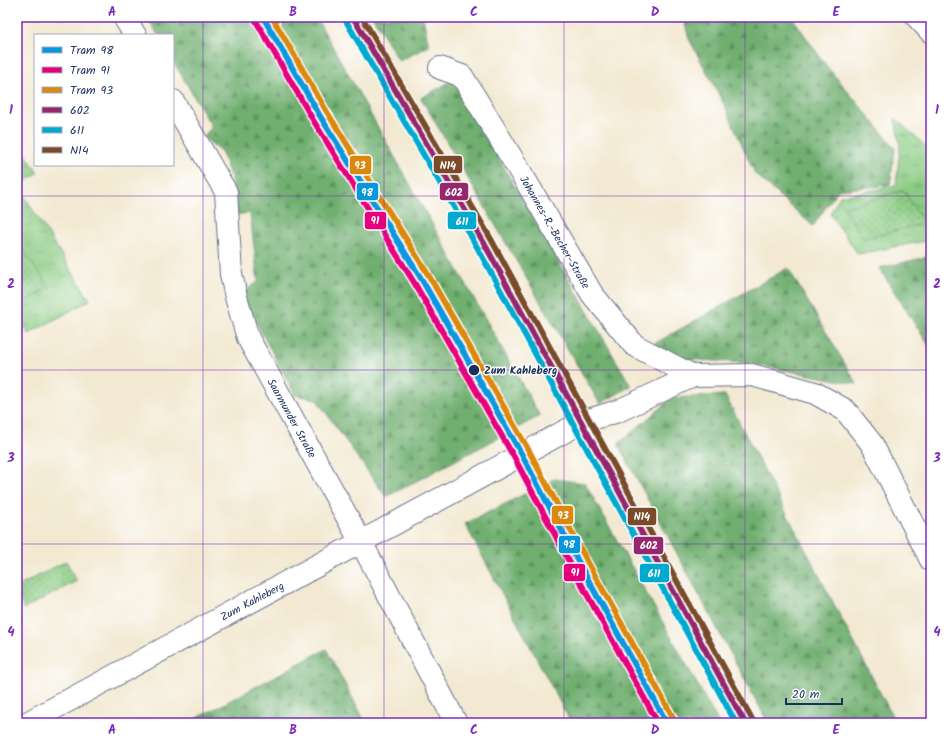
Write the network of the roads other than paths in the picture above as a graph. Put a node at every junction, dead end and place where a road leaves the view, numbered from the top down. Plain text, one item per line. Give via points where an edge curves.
1 (124, 17) edge
2 (353, 17) edge
3 (918, 17) edge
4 (931, 32) edge
5 (134, 34) edge
6 (440, 68) dead end
7 (174, 102) edge
8 (693, 376) junction
9 (582, 422) junction
10 (361, 542) junction
11 (931, 560) edge
12 (27, 723) edge
13 (456, 723) edge
14 (745, 723) edge

1 - 5 street
2 - 9 street via 484,243
3 - 4 street
6 - 8 street, Johannes-R.-Becher-Straße via 462,76 595,297 634,345
7 - 10 street, Saarmunder Straße via 226,192 231,274 248,338
8 - 9 street, Johannes-R.-Becher-Straße via 618,411
8 - 11 street, Johannes-R.-Becher-Straße via 752,376 815,393 845,410 872,444
9 - 10 street, Zum Kahleberg
9 - 14 street
10 - 12 street, Zum Kahleberg
10 - 13 street, Saarmunder Straße

